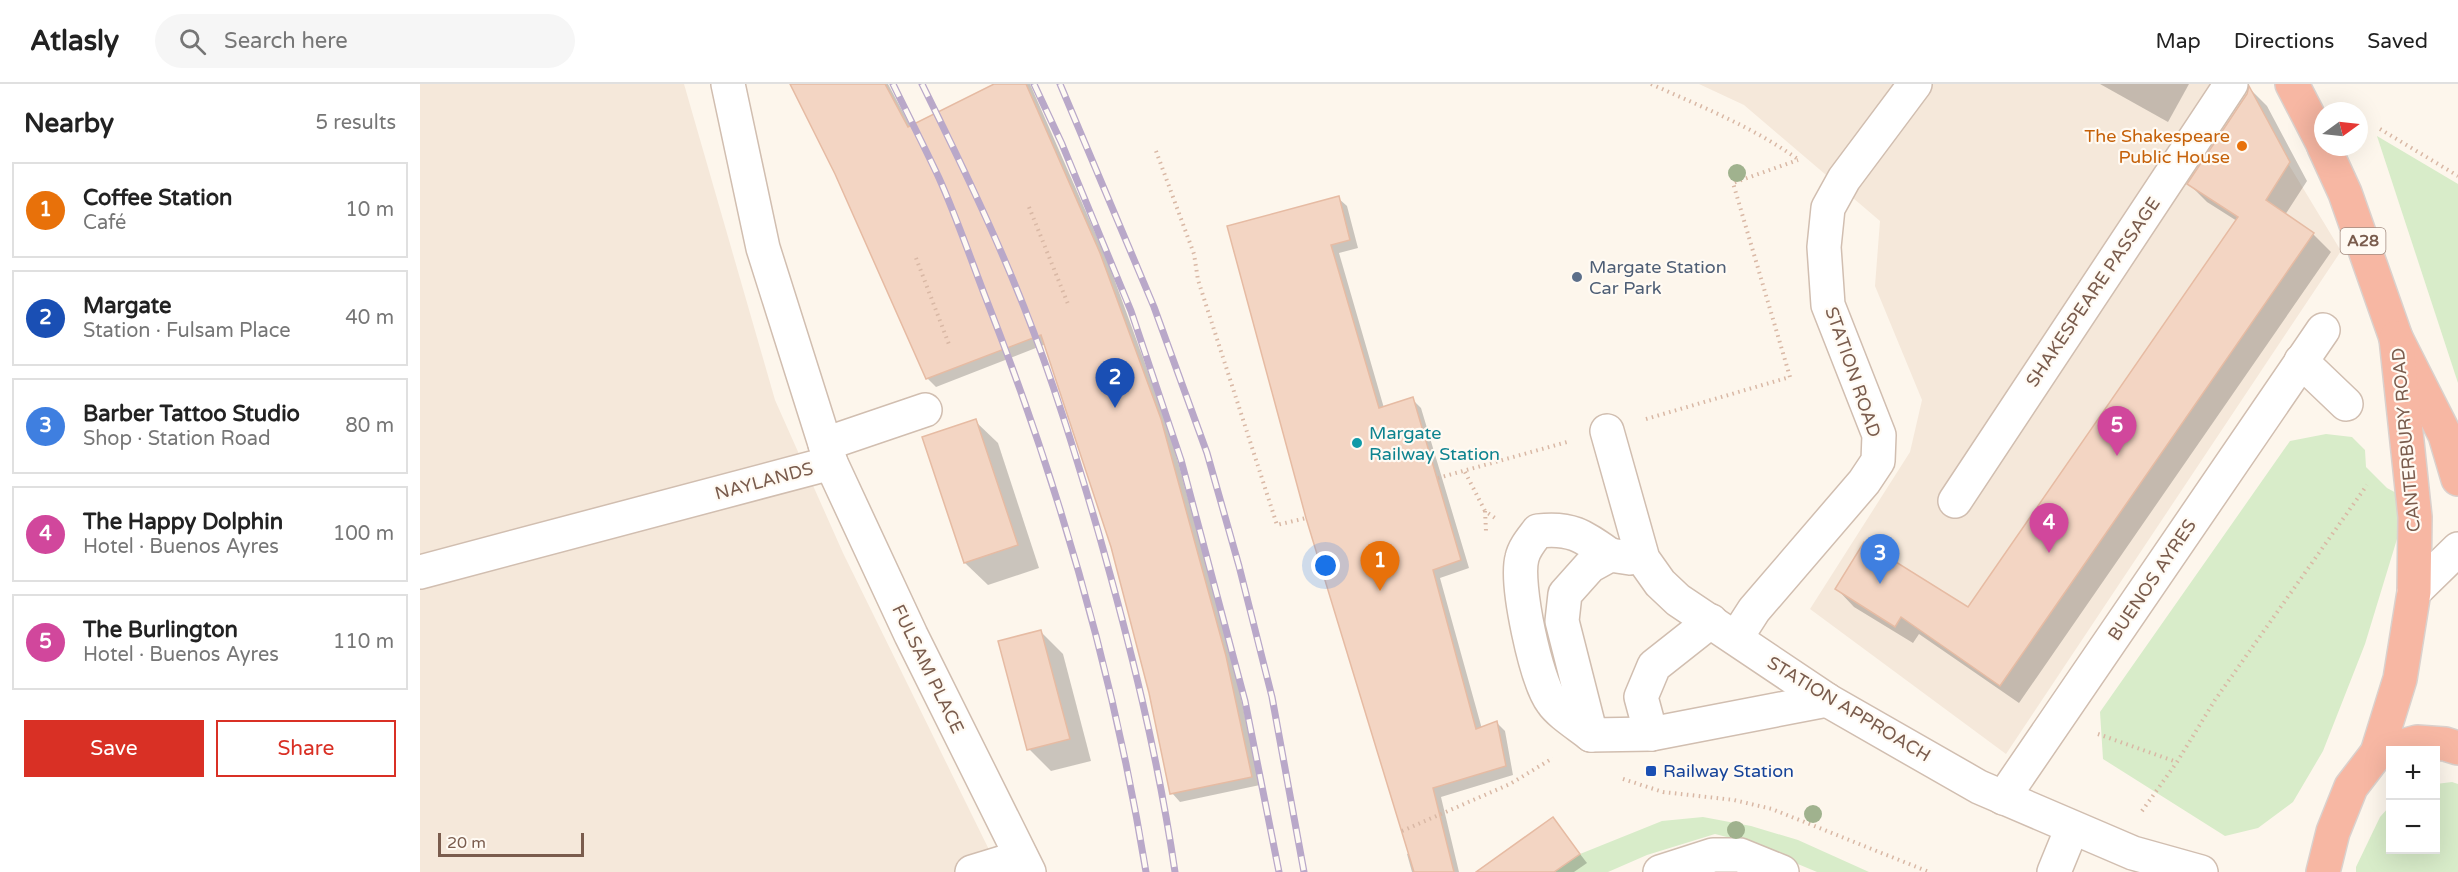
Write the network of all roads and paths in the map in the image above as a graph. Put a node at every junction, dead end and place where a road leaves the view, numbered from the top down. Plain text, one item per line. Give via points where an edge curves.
1 (728, 84) edge
2 (1651, 84) edge
3 (1914, 84) edge
4 (2231, 84) edge
5 (2292, 84) edge
6 (2314, 127) edge
7 (2380, 129) dead end
8 (1156, 151) dead end
9 (2328, 156) edge
10 (1798, 160) junction
11 (2458, 176) edge
12 (1844, 179) junction
13 (1029, 207) dead end
14 (916, 258) dead end
15 (1068, 304) dead end
16 (2323, 330) dead end
17 (2396, 338) junction
18 (950, 347) dead end
19 (2301, 361) junction
20 (1790, 377) dead end
21 (2346, 404) dead end
22 (925, 410) dead end
23 (1607, 431) dead end
24 (828, 454) junction
25 (2371, 478) dead end
26 (2458, 479) edge
27 (1955, 501) dead end
28 (1306, 518) dead end
29 (2458, 549) edge
30 (1610, 555) junction
31 (1643, 559) junction
32 (420, 572) edge
33 (2414, 592) junction
34 (1724, 629) junction
35 (1827, 700) junction
36 (2057, 720) junction
37 (1651, 734) junction
38 (1591, 735) junction
39 (2458, 748) edge
40 (2377, 753) junction
41 (1554, 757) dead end
42 (2177, 762) junction
43 (2003, 798) junction
44 (2142, 811) dead end
45 (2072, 828) junction
46 (1402, 831) dead end
47 (1025, 865) edge
48 (972, 872) edge
49 (1660, 872) edge
50 (1782, 872) edge
51 (2054, 872) edge
52 (2201, 872) edge
53 (2323, 872) edge

1 - 24 street, NAYLANDS via 763,248
2 - 10 path via 1736,122
3 - 12 street, STATION ROAD
4 - 27 street, SHAKESPEARE PASSAGE
5 - 6 highway, CANTERBURY ROAD / A28
7 - 11 path
8 - 28 path via 1194,254 1198,280 1277,525
9 - 17 highway, CANTERBURY ROAD / A28
10 - 12 path
10 - 20 path via 1733,183
12 - 34 street, STATION ROAD via 1828,208 1824,247 1828,306 1879,435 1878,461 1754,610
13 - 15 path
14 - 18 path
16 - 19 street, BUENOS AYRES
17 - 26 highway, CANTERBURY ROAD / A28 via 2445,435
17 - 33 highway, CANTERBURY ROAD / A28 via 2415,517
19 - 21 street
19 - 36 street, BUENOS AYRES
22 - 24 street
23 - 31 street, STATION APPROACH
24 - 32 street, NAYLANDS
24 - 47 street, FULSAM PLACE via 911,635
25 - 42 path via 2215,700
29 - 33 street
30 - 31 street
30 - 38 street via 1590,566 1565,594 1563,621
30 - 38 street via 1589,540 1560,528 1538,531 1521,560 1532,654 1552,702
31 - 34 street, STATION APPROACH via 1678,600
33 - 40 highway, CANTERBURY ROAD / A28 via 2400,679
34 - 35 street, STATION APPROACH
34 - 37 street, STATION ROAD via 1654,666 1641,698
35 - 37 street
35 - 43 street, STATION APPROACH
36 - 42 path
36 - 43 street, BUENOS AYRES
37 - 38 street
39 - 40 highway via 2417,742
40 - 53 highway via 2351,787 2333,832
41 - 46 path via 1510,784
42 - 44 path
43 - 45 street, STATION APPROACH
45 - 51 street
45 - 52 street, STATION APPROACH via 2133,853
47 - 48 street
49 - 50 street via 1713,855 1740,855

